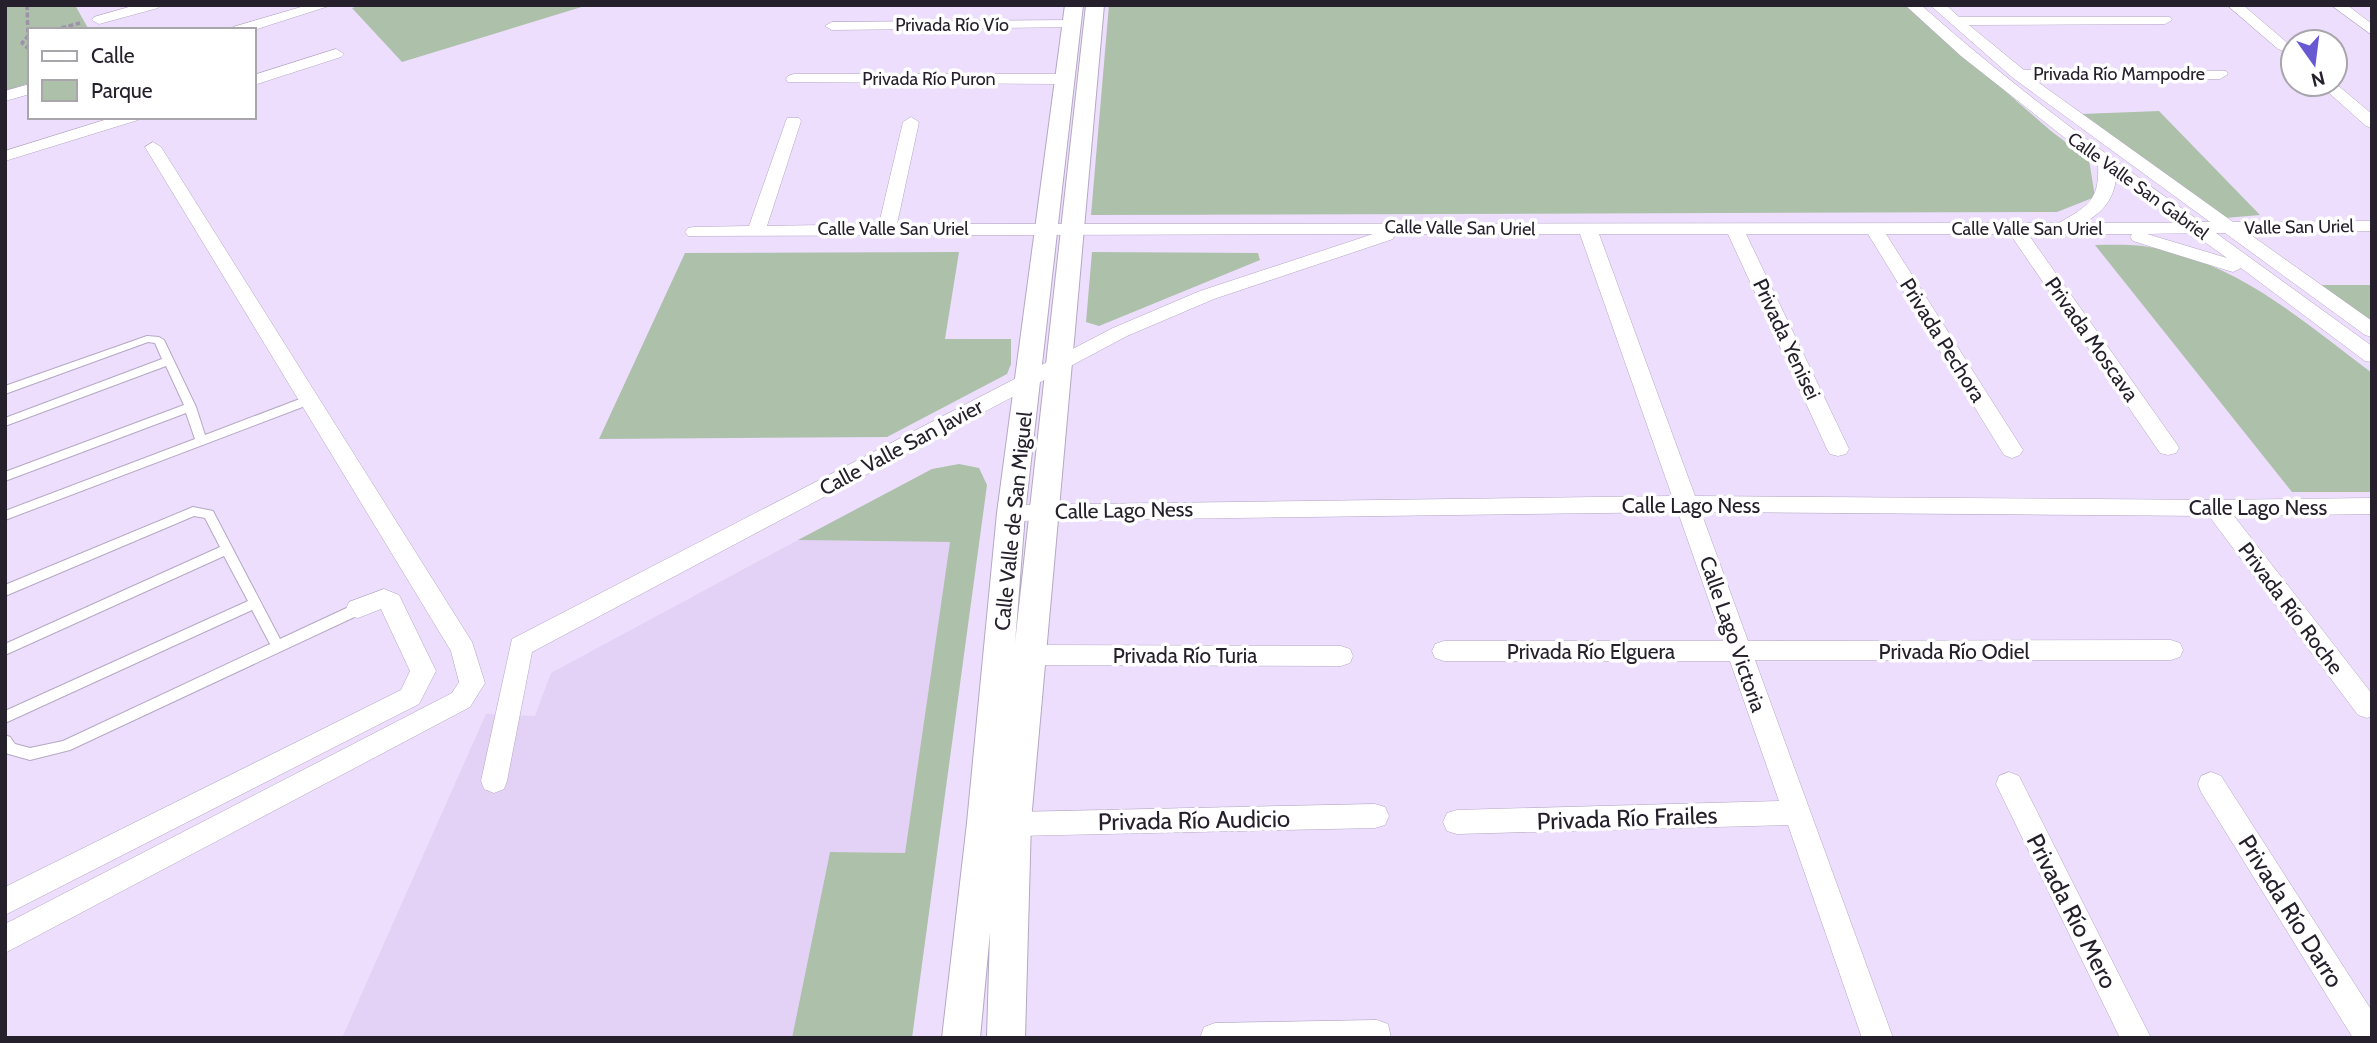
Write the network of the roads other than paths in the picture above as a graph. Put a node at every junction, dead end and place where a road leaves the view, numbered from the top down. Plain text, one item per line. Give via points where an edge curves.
1 (153, 5) edge
2 (325, 5) edge
3 (1095, 5) edge
4 (1912, 5) edge
5 (1937, 5) edge
6 (2234, 5) edge
7 (2338, 5) edge
8 (1074, 15) edge
9 (98, 18) edge
10 (2165, 20) dead end
11 (1954, 21) junction
12 (832, 26) dead end
13 (245, 28) edge
14 (2372, 31) edge
15 (2279, 43) edge
16 (336, 54) dead end
17 (2220, 74) dead end
18 (2019, 75) junction
19 (256, 79) edge
20 (794, 79) dead end
21 (1064, 79) junction
22 (28, 90) edge
23 (5, 96) edge
24 (2343, 98) edge
25 (125, 119) edge
26 (793, 121) dead end
27 (911, 122) dead end
28 (2372, 123) edge
29 (149, 131) edge
30 (5, 156) edge
31 (2106, 164) junction
32 (2372, 226) edge
33 (1047, 228) junction
34 (1076, 228) junction
35 (1410, 228) junction
36 (2194, 228) junction
37 (2226, 228) junction
38 (887, 229) junction
39 (2061, 229) junction
40 (2102, 229) junction
41 (1588, 230) junction
42 (1735, 230) junction
43 (1874, 230) junction
44 (2016, 230) junction
45 (756, 231) junction
46 (694, 232) dead end
47 (2276, 286) junction
48 (2372, 331) edge
49 (2372, 356) edge
50 (169, 361) junction
51 (1061, 361) junction
52 (1028, 381) junction
53 (5, 390) edge
54 (309, 400) junction
55 (190, 407) junction
56 (5, 422) edge
57 (201, 441) junction
58 (2168, 448) dead end
59 (1838, 449) dead end
60 (2012, 450) dead end
61 (5, 477) edge
62 (1688, 504) junction
63 (2372, 506) edge
64 (2215, 508) junction
65 (1043, 511) junction
66 (1011, 513) junction
67 (5, 516) edge
68 (226, 550) junction
69 (5, 591) edge
70 (254, 604) junction
71 (358, 609) joint
72 (277, 646) junction
73 (5, 650) edge
74 (2171, 650) dead end
75 (1444, 651) dead end
76 (1738, 652) junction
77 (1030, 655) junction
78 (1341, 656) dead end
79 (2367, 707) dead end
80 (5, 717) edge
81 (5, 741) edge
82 (494, 781) dead end
83 (2009, 784) dead end
84 (2211, 784) dead end
85 (1797, 813) junction
86 (1375, 816) dead end
87 (1457, 822) dead end
88 (1014, 824) junction
89 (5, 902) edge
90 (5, 939) edge
91 (1377, 1035) dead end
92 (961, 1038) edge
93 (1006, 1038) edge
94 (1215, 1038) edge
95 (1878, 1038) edge
96 (2136, 1038) edge
97 (2371, 1038) edge

1 - 9 street
2 - 13 street
3 - 34 street, Calle Valle de San Miguel
4 - 31 street, Calle Valle San Gabriel via 1998,81
5 - 11 street, Calle Valle San Gabriel
6 - 15 street
7 - 14 street
8 - 12 street, Privada Río Vío
8 - 21 street, Calle Valle de San Miguel
10 - 11 street
11 - 18 street, Calle Valle San Gabriel
16 - 19 street
17 - 18 street, Privada Río Mampodre
18 - 37 street, Calle Valle San Gabriel
20 - 21 street, Privada Río Puron
21 - 33 street, Calle Valle de San Miguel
22 - 23 street
24 - 28 street
25 - 30 street
26 - 45 street
27 - 38 street
29 - 54 street
31 - 36 street, Calle Valle San Gabriel
31 - 39 street via 2109,184 2102,201
32 - 37 street, Valle San Uriel
33 - 34 street, Calle Valle San Uriel
33 - 38 street, Calle Valle San Uriel
33 - 52 street, Calle Valle de San Miguel
34 - 35 street, Calle Valle San Uriel
34 - 51 street, Calle Valle de San Miguel
35 - 41 street, Calle Valle San Uriel
35 - 51 street, Calle Valle San Javier via 1207,295
36 - 37 street, Calle Valle San Uriel
36 - 40 street, Calle Valle San Uriel
36 - 47 street, Calle Valle San Gabriel
37 - 48 street, Calle Valle San Gabriel
38 - 45 street, Calle Valle San Uriel
39 - 40 street, Calle Valle San Uriel
39 - 44 street, Calle Valle San Uriel
40 - 47 street via 2212,257
41 - 42 street, Calle Valle San Uriel
41 - 62 street, Calle Lago Victoria
42 - 43 street, Calle Valle San Uriel
42 - 59 street, Privada Yenisei
43 - 44 street, Calle Valle San Uriel
43 - 60 street, Privada Pechora
44 - 58 street, Privada Moscava
45 - 46 street, Calle Valle San Uriel
47 - 49 street, Calle Valle San Gabriel
50 - 53 lane via 159,340 146,339
50 - 55 lane
50 - 56 lane
51 - 52 street, Calle Valle San Javier
51 - 65 street, Calle Valle de San Miguel
52 - 66 street, Calle Valle de San Miguel
52 - 82 street, Calle Valle San Javier via 521,646
54 - 57 lane
54 - 90 street via 463,649 472,683 461,700
55 - 57 lane
55 - 61 lane
57 - 67 lane
62 - 64 street, Calle Lago Ness
62 - 65 street, Calle Lago Ness
62 - 76 street, Calle Lago Victoria
63 - 64 street, Calle Lago Ness
64 - 79 street, Privada Río Roche
65 - 66 street, Calle Lago Ness
65 - 77 street, Calle Valle de San Miguel
66 - 92 street, Calle Valle de San Miguel
68 - 69 lane via 209,514 193,511
68 - 70 lane
68 - 73 lane
70 - 72 lane
70 - 80 lane
71 - 72 lane
71 - 89 street via 384,598 390,602 423,671 410,697
72 - 81 lane via 65,746 30,754 10,749
74 - 76 street, Privada Río Odiel
75 - 76 street, Privada Río Elguera
76 - 85 street, Calle Lago Victoria
77 - 78 street, Privada Río Turia
77 - 88 street, Calle Valle de San Miguel
83 - 96 street, Privada Río Mero
84 - 97 street, Privada Río Darro
85 - 87 street, Privada Río Frailes
85 - 95 street, Calle Lago Victoria
86 - 88 street, Privada Río Audicio
88 - 93 street, Calle Valle de San Miguel
91 - 94 street

